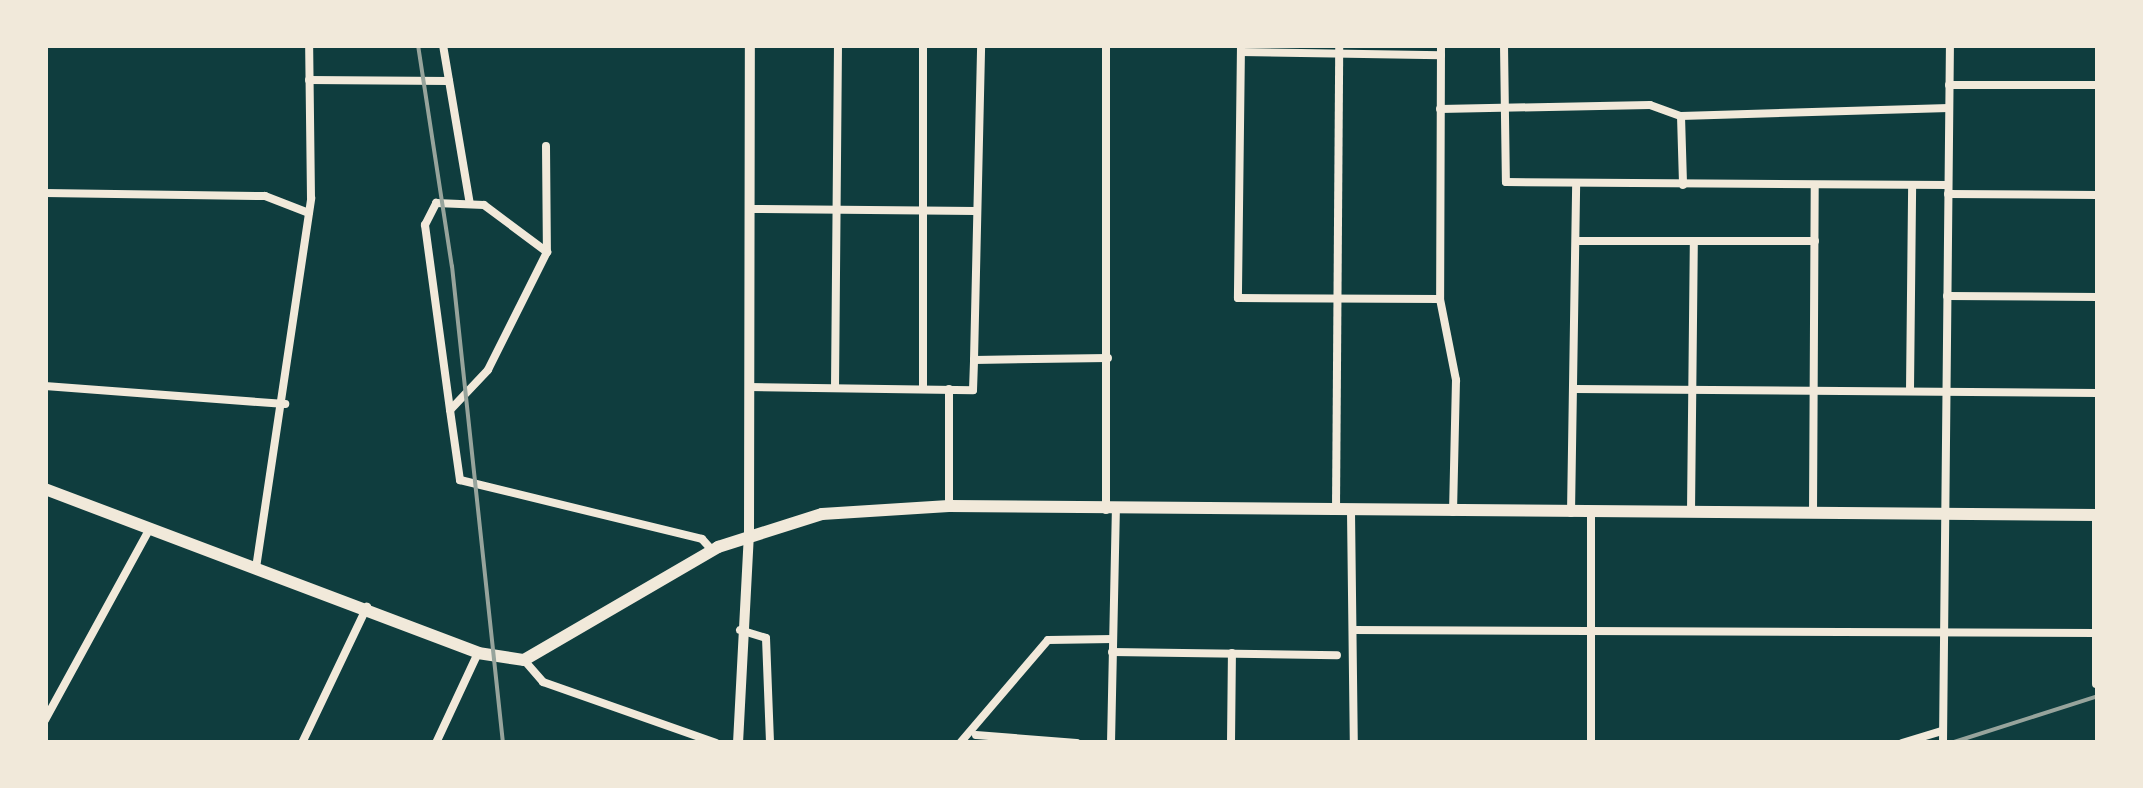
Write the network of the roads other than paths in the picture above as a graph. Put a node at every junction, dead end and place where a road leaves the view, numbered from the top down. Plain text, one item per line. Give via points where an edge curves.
1 (309, 45) edge
2 (443, 45) edge
3 (750, 45) edge
4 (838, 45) edge
5 (923, 45) edge
6 (981, 45) edge
7 (1106, 45) edge
8 (1504, 45) edge
9 (1950, 45) edge
10 (1241, 48) edge
11 (1339, 49) edge
12 (1441, 50) edge
13 (309, 80) junction
14 (449, 81) junction
15 (1949, 85) junction
16 (2098, 85) edge
17 (1949, 108) junction
18 (1440, 109) junction
19 (1508, 109) junction
20 (1681, 116) junction
21 (546, 146) dead end
22 (1576, 184) junction
23 (1683, 184) junction
24 (1912, 184) junction
25 (1815, 185) junction
26 (1948, 189) junction
27 (45, 193) edge
28 (2098, 195) edge
29 (470, 204) junction
30 (750, 209) junction
31 (837, 210) junction
32 (922, 210) junction
33 (976, 211) junction
34 (309, 213) junction
35 (1694, 241) junction
36 (1815, 241) junction
37 (1576, 242) junction
38 (547, 252) junction
39 (1947, 296) junction
40 (2098, 297) edge
41 (1339, 298) junction
42 (1440, 299) junction
43 (1108, 358) junction
44 (974, 360) junction
45 (45, 386) edge
46 (749, 387) junction
47 (835, 388) junction
48 (1575, 388) junction
49 (923, 389) junction
50 (949, 389) junction
51 (1694, 390) junction
52 (1910, 390) junction
53 (1946, 390) junction
54 (1814, 392) junction
55 (2098, 393) edge
56 (285, 404) junction
57 (450, 410) junction
58 (45, 490) edge
59 (949, 506) junction
60 (1111, 510) junction
61 (1344, 512) junction
62 (1454, 512) junction
63 (1691, 512) junction
64 (1572, 513) junction
65 (1591, 513) junction
66 (1813, 514) junction
67 (2097, 515) edge
68 (1944, 516) junction
69 (150, 528) junction
70 (749, 534) junction
71 (712, 550) junction
72 (256, 568) junction
73 (367, 607) junction
74 (740, 630) junction
75 (1352, 630) junction
76 (2096, 633) edge
77 (1588, 634) junction
78 (1943, 635) junction
79 (1112, 640) junction
80 (1112, 652) junction
81 (478, 653) junction
82 (1232, 653) junction
83 (1338, 655) dead end
84 (524, 660) junction
85 (2096, 684) edge
86 (45, 720) edge
87 (1942, 731) junction
88 (976, 735) junction
89 (302, 743) edge
90 (436, 743) edge
91 (716, 743) edge
92 (738, 743) edge
93 (770, 743) edge
94 (960, 743) edge
95 (1077, 743) edge
96 (1111, 743) edge
97 (1231, 743) edge
98 (1354, 743) edge
99 (1591, 743) edge
100 (1902, 743) edge
101 (1943, 743) edge

1 - 13 street
2 - 14 street
3 - 30 street
4 - 31 street
5 - 32 street
6 - 33 street
7 - 43 street
8 - 19 street
9 - 15 street
10 - 11 street
10 - 41 street via 1238,298
11 - 12 street
11 - 41 street
12 - 18 street
13 - 14 street
13 - 34 street
14 - 29 street
15 - 16 street
15 - 17 street
17 - 20 street
17 - 26 street
18 - 19 street
18 - 42 street
19 - 20 street via 1650,105
19 - 22 street via 1506,182
20 - 23 street
21 - 38 street
22 - 23 street
22 - 37 street
23 - 25 street
24 - 25 street
24 - 26 street
24 - 52 street
25 - 36 street
26 - 28 street
26 - 39 street
27 - 34 street via 264,196
29 - 38 street
29 - 57 street via 436,202 425,225
30 - 31 street
30 - 46 street
31 - 32 street
31 - 47 street
32 - 33 street
32 - 49 street
33 - 44 street
34 - 56 street via 286,319
35 - 36 street
35 - 37 street
35 - 51 street
36 - 54 street
37 - 48 street
38 - 57 street via 488,370
39 - 40 street
39 - 53 street
41 - 42 street
41 - 61 street
42 - 62 street via 1456,380
43 - 44 street
43 - 60 street
44 - 50 street via 973,390
45 - 56 street
46 - 47 street
46 - 70 street
47 - 49 street
48 - 51 street
48 - 64 street
49 - 50 street
50 - 59 street
51 - 54 street
51 - 63 street
52 - 53 street
52 - 54 street
53 - 55 street
53 - 68 street
54 - 66 street
56 - 72 street
57 - 71 street via 460,480 702,538
58 - 69 main road
59 - 60 main road
59 - 70 main road via 822,514
60 - 61 main road
60 - 79 street
61 - 62 main road
61 - 75 street
62 - 64 main road
63 - 65 main road
63 - 66 main road
64 - 65 main road
65 - 77 street
66 - 68 main road
67 - 68 main road
67 - 76 street
68 - 78 street
69 - 72 main road
69 - 86 street
70 - 71 main road
70 - 74 street
71 - 84 main road
72 - 73 main road
73 - 81 main road
73 - 89 street
74 - 92 street
74 - 93 street via 766,638
75 - 77 street
75 - 98 street
76 - 78 street
76 - 85 street
77 - 78 street
77 - 99 street
78 - 87 street
79 - 80 street
79 - 88 street via 1037,647
80 - 82 street
80 - 96 street
81 - 84 main road
81 - 90 street
82 - 83 street
82 - 97 street
84 - 91 street via 543,682
87 - 100 street
87 - 101 street
88 - 94 street
88 - 95 street

